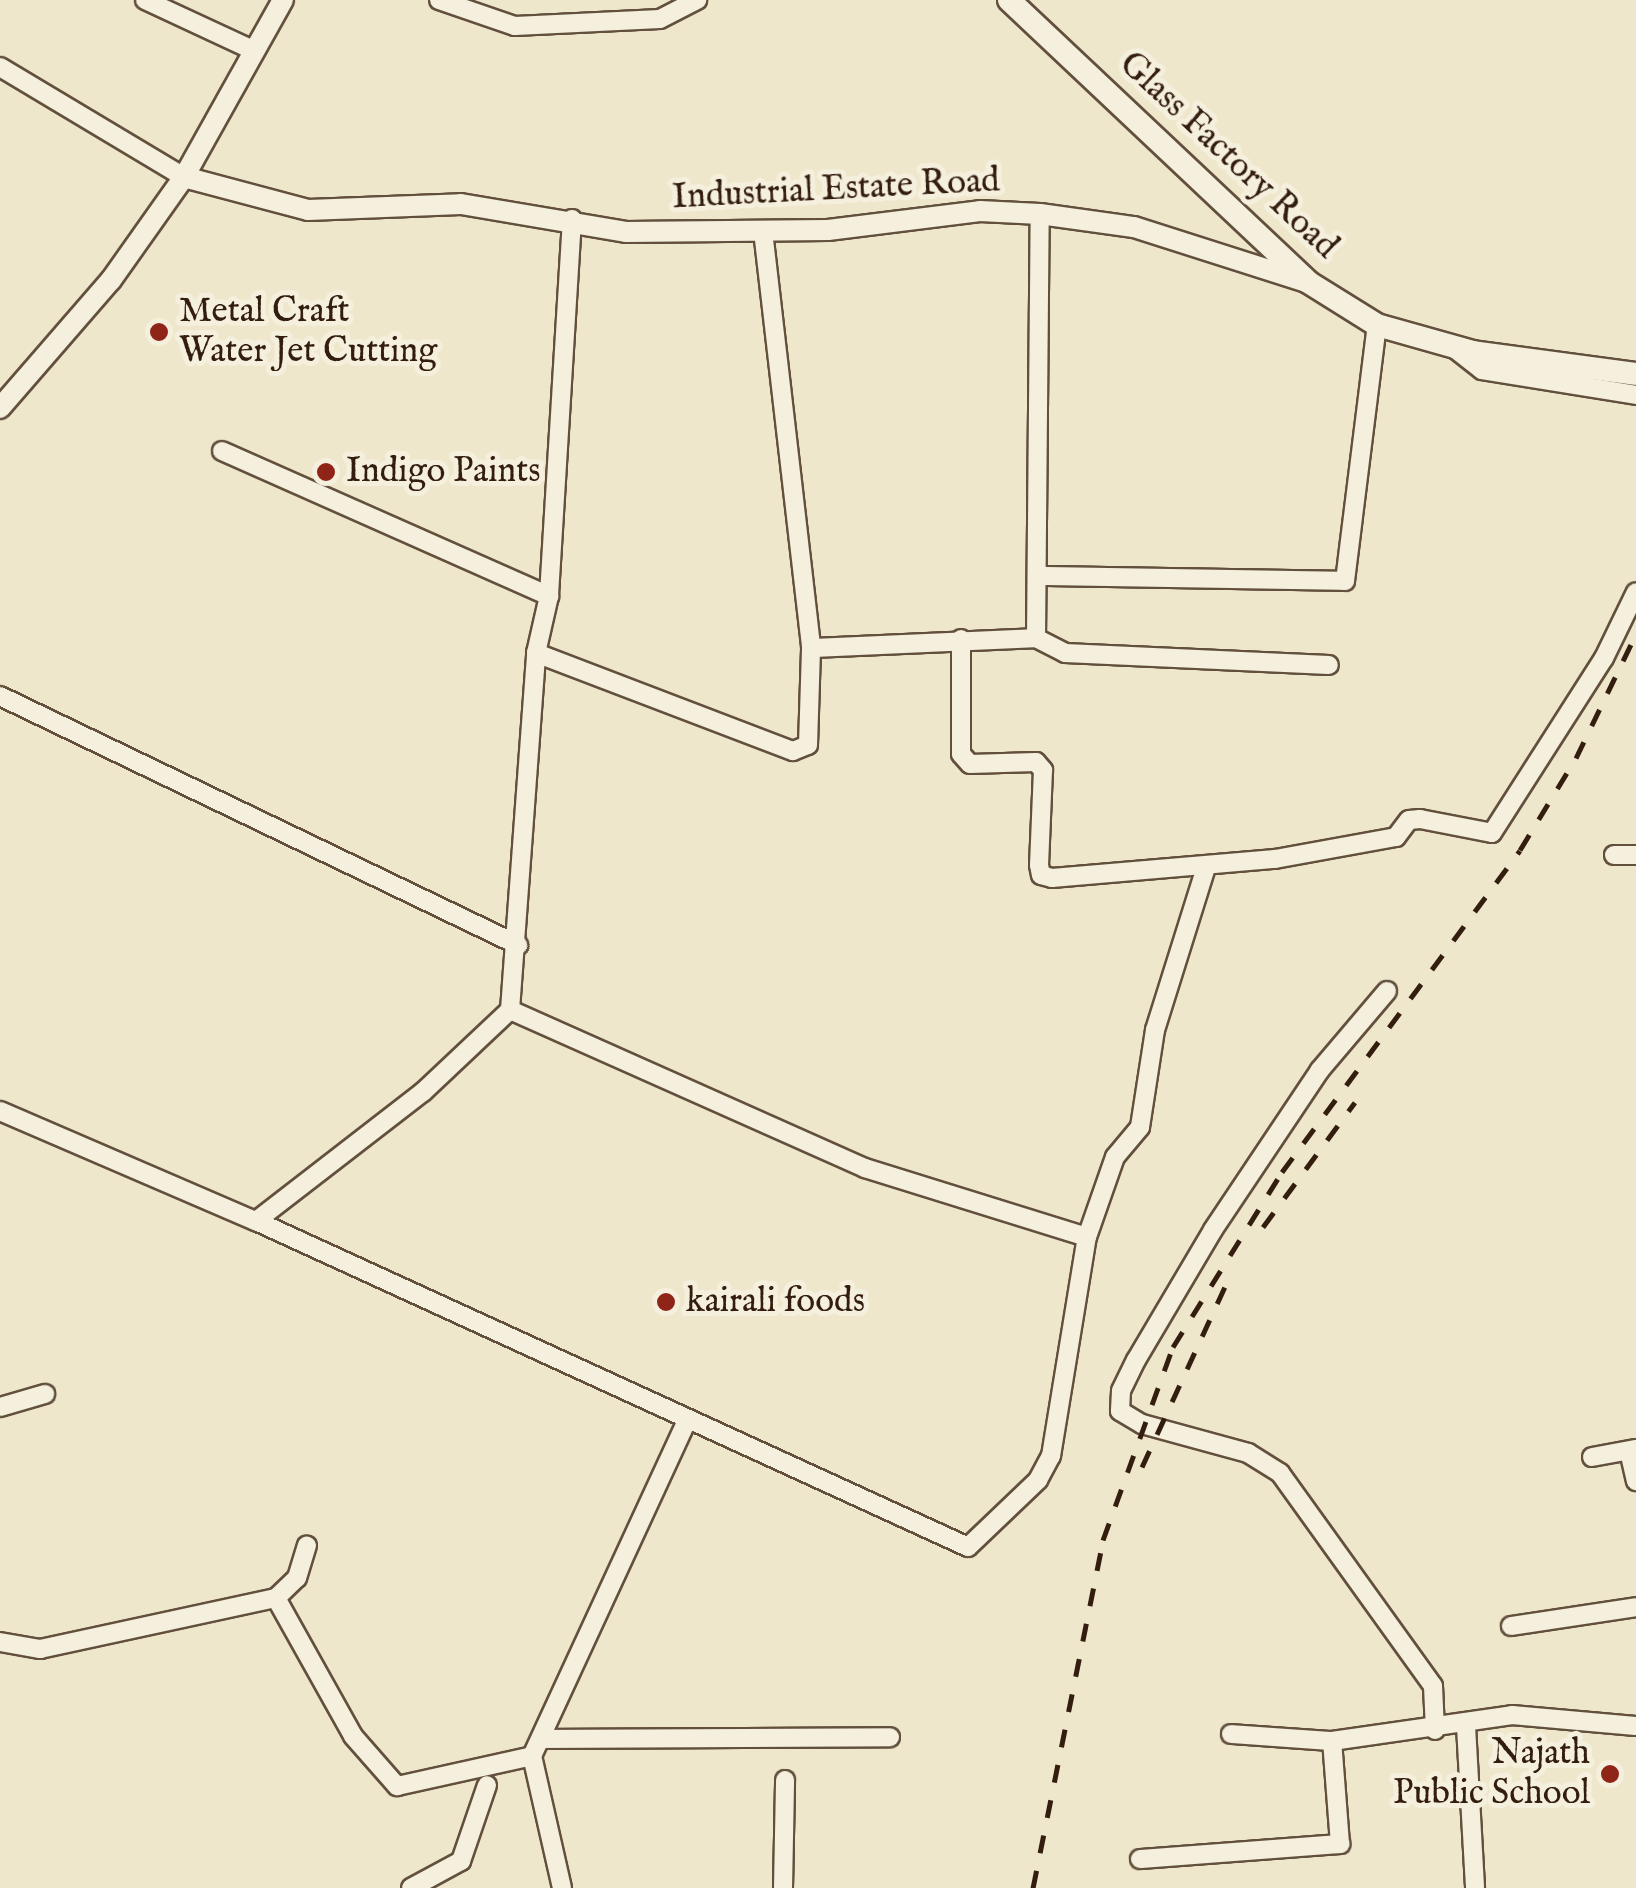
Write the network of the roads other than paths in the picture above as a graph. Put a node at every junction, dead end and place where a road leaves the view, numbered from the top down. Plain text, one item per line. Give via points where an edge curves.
1 (145, 0) edge
2 (283, 0) edge
3 (438, 0) edge
4 (696, 0) edge
5 (1009, 0) edge
6 (254, 52) junction
7 (0, 66) edge
8 (184, 178) junction
9 (1040, 214) junction
10 (572, 219) junction
11 (763, 230) junction
12 (1308, 282) junction
13 (1377, 325) junction
14 (1464, 351) junction
15 (1636, 374) edge
16 (1636, 395) edge
17 (4, 396) edge
18 (222, 450) dead end
19 (1040, 576) junction
20 (1636, 592) edge
21 (549, 596) junction
22 (1036, 638) junction
23 (961, 640) junction
24 (812, 648) junction
25 (536, 653) junction
26 (1329, 665) dead end
27 (0, 696) edge
28 (1614, 855) dead end
29 (1636, 855) edge
30 (1206, 867) junction
31 (518, 945) junction
32 (1387, 991) dead end
33 (510, 1010) junction
34 (0, 1112) edge
35 (256, 1220) junction
36 (1087, 1237) junction
37 (44, 1394) dead end
38 (0, 1407) edge
39 (688, 1419) junction
40 (1632, 1450) edge
41 (1592, 1457) dead end
42 (1636, 1481) edge
43 (306, 1546) dead end
44 (276, 1598) junction
45 (1636, 1607) edge
46 (1510, 1626) dead end
47 (0, 1642) edge
48 (1466, 1726) junction
49 (1636, 1726) edge
50 (1435, 1730) junction
51 (1231, 1734) dead end
52 (890, 1736) dead end
53 (545, 1740) junction
54 (1332, 1741) junction
55 (532, 1756) junction
56 (785, 1780) dead end
57 (487, 1785) dead end
58 (1140, 1859) dead end
59 (411, 1888) edge
60 (562, 1888) edge
61 (783, 1888) edge
62 (1475, 1888) edge

1 - 6 street
2 - 6 street
3 - 4 street via 515,26 660,19
5 - 12 main road, Glass Factory Road
6 - 8 street
7 - 8 street
8 - 10 street, Industrial Estate Road via 308,210 461,204
8 - 17 street via 111,280
9 - 11 street, Industrial Estate Road via 980,210
9 - 12 street, Industrial Estate Road via 1134,226
9 - 19 street
10 - 11 street, Industrial Estate Road via 626,232
10 - 21 street
11 - 24 street
12 - 13 main road, Glass Factory Road
13 - 14 main road, Glass Factory Road
13 - 19 street via 1346,581
14 - 15 main road, Glass Factory Road
14 - 16 street via 1482,370
18 - 21 street
19 - 22 street
20 - 30 street via 1604,658 1492,832 1409,820 1396,837
21 - 25 street
22 - 23 street
22 - 26 street via 1065,654
23 - 24 street
23 - 30 street via 962,754 970,764 1036,762 1043,770 1041,875
24 - 25 street via 808,745 792,751
25 - 31 street
27 - 31 street
28 - 29 street
30 - 36 street via 1154,1030 1140,1127 1115,1157
31 - 33 street
32 - 50 street via 1320,1070 1213,1230 1136,1360 1121,1391 1120,1411 1142,1424 1248,1454 1280,1473 1433,1686
33 - 35 street via 424,1092
33 - 36 street via 865,1168
34 - 35 street
35 - 39 street
36 - 39 street via 1051,1456 1038,1480 968,1547
37 - 38 street
39 - 53 street
40 - 41 street
40 - 42 street
43 - 44 street via 297,1578
44 - 47 street via 40,1649
44 - 55 street via 353,1736 397,1786
45 - 46 street
48 - 49 street via 1512,1715
48 - 50 street
48 - 62 street
50 - 54 street
51 - 54 street
52 - 53 street
53 - 55 street
54 - 58 street via 1340,1844
55 - 60 street
56 - 61 street
57 - 59 street via 461,1861

